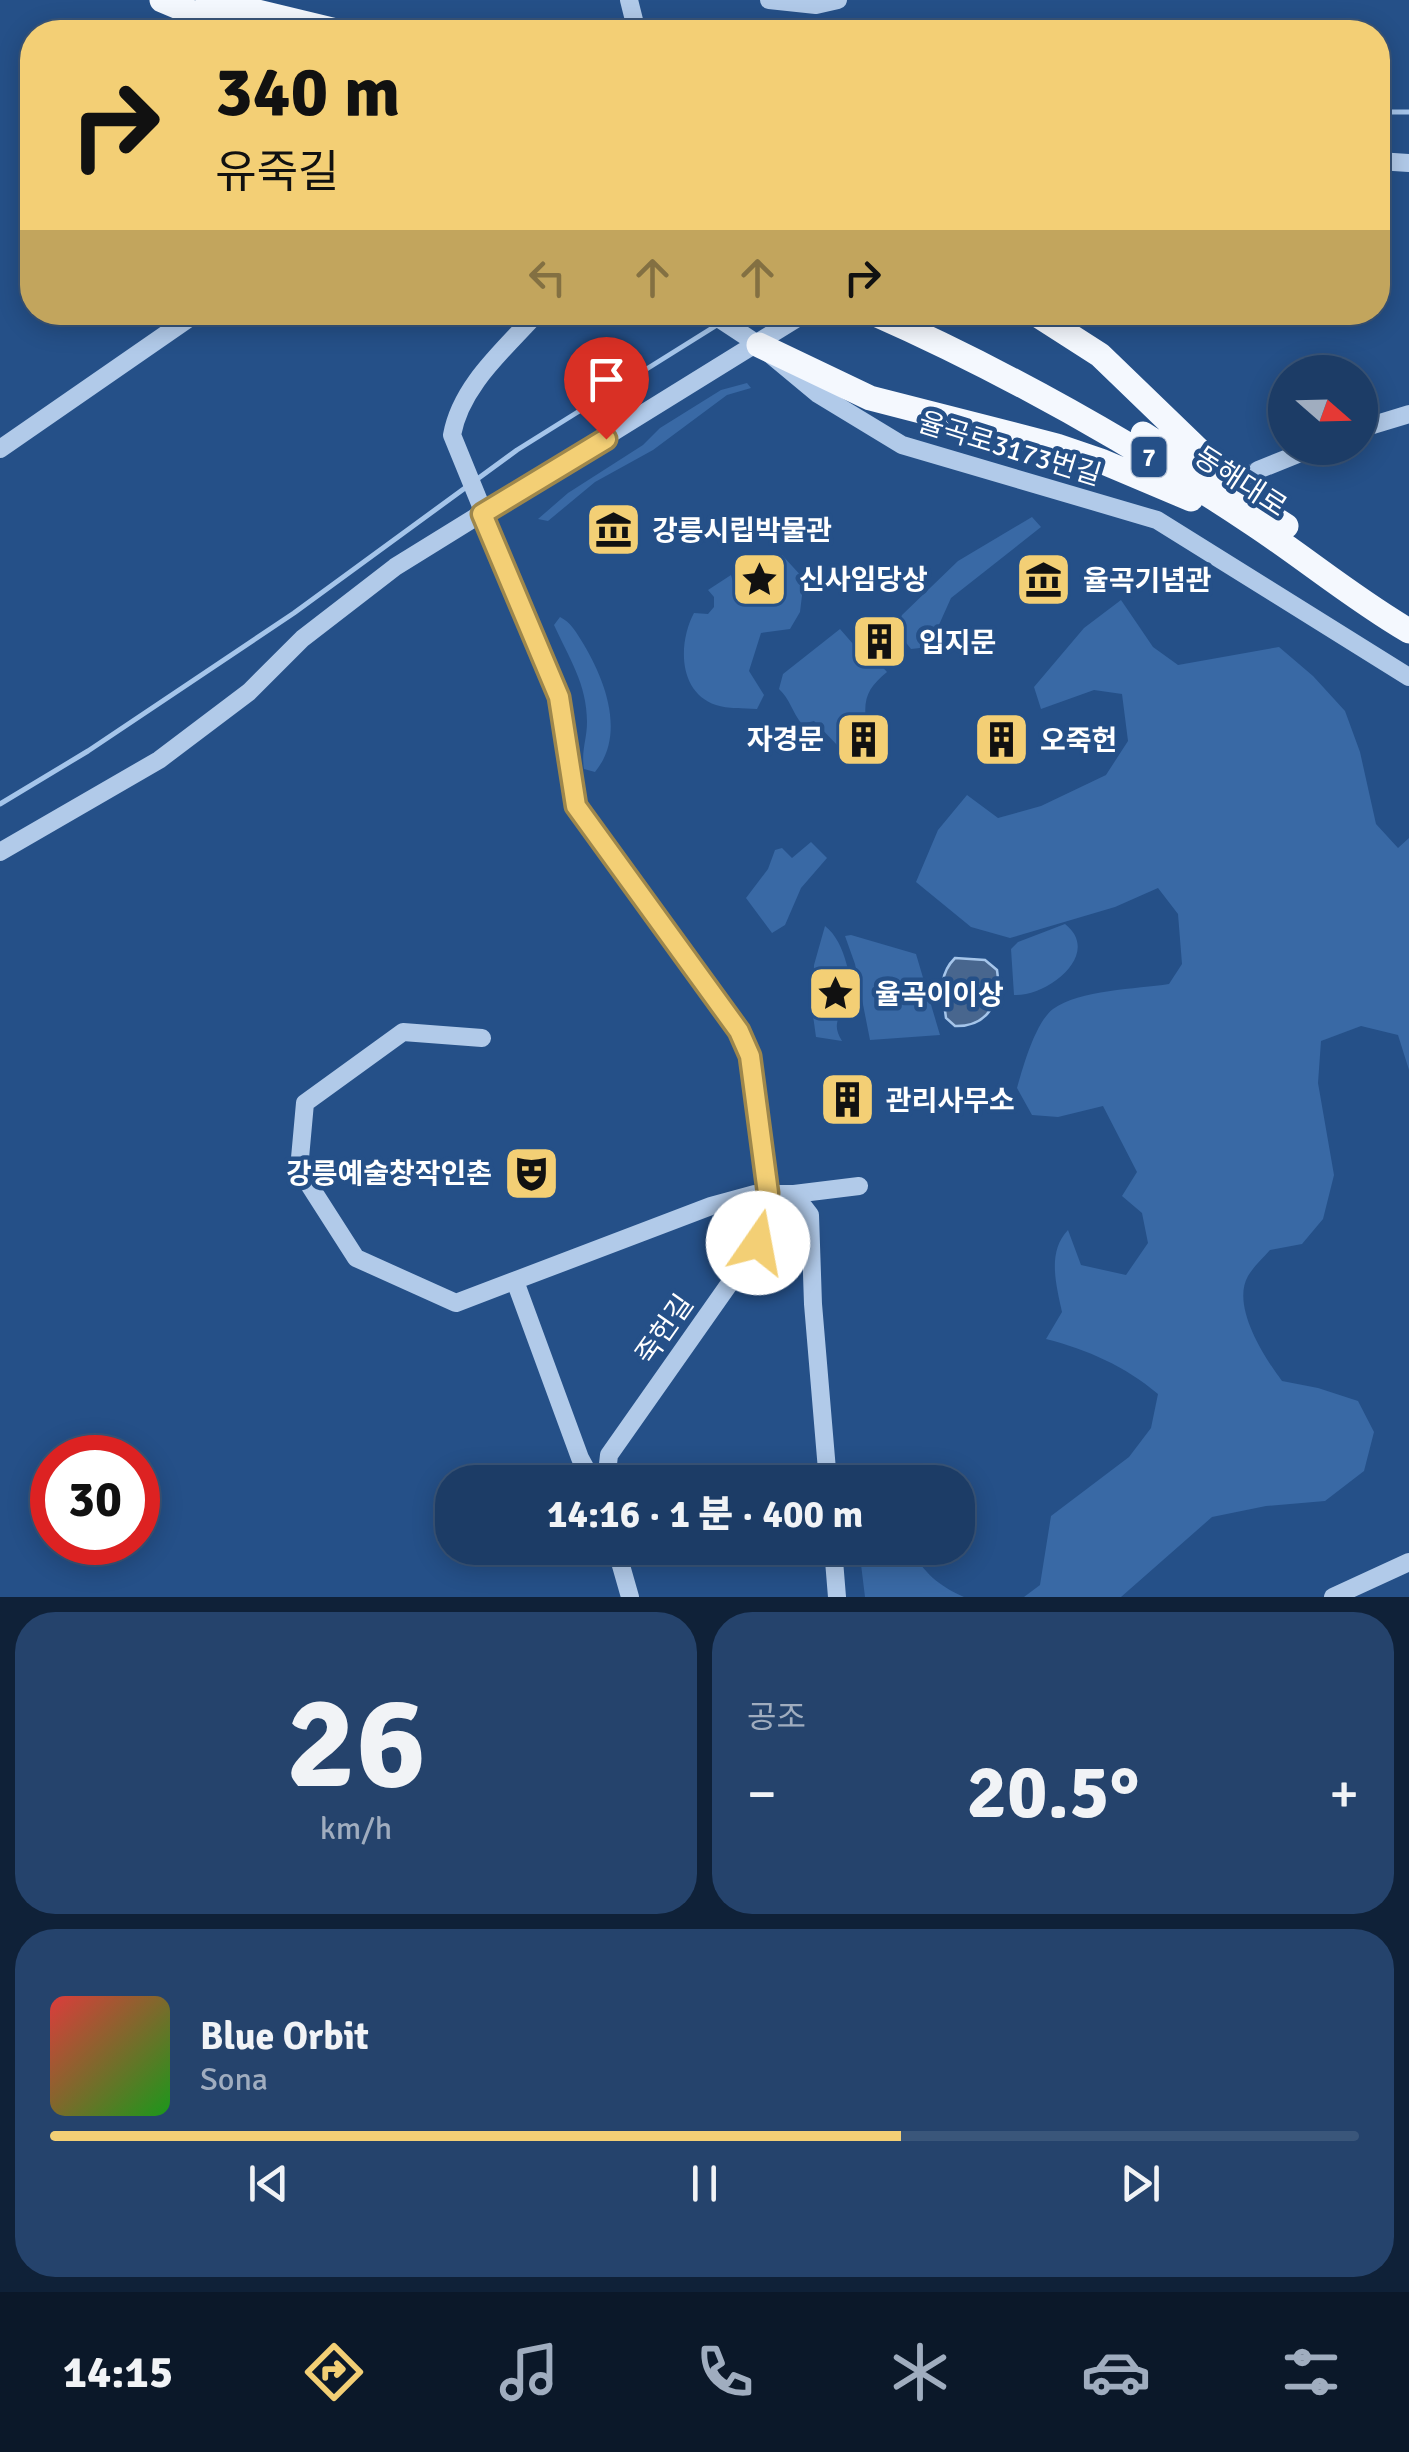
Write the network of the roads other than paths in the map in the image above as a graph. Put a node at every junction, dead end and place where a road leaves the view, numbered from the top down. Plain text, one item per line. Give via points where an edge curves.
1 (162, 0) edge
2 (206, 0) edge
3 (770, 0) edge
4 (838, 0) edge
5 (210, 20) edge
6 (251, 20) edge
7 (290, 20) edge
8 (179, 325) edge
9 (526, 325) edge
10 (729, 325) edge
11 (788, 325) edge
12 (899, 325) edge
13 (937, 325) edge
14 (1053, 325) edge
15 (759, 345) junction
16 (1409, 414) edge
17 (1378, 423) edge
18 (0, 449) edge
19 (1271, 465) edge
20 (1258, 470) tunnel mouth
21 (1251, 501) junction
22 (480, 507) junction
23 (1185, 510) dead end
24 (1157, 520) junction
25 (1267, 533) junction
26 (1409, 612) edge
27 (1409, 631) edge
28 (1409, 677) edge
29 (0, 852) edge
30 (482, 1038) dead end
31 (859, 1186) dead end
32 (768, 1193) junction
33 (794, 1194) junction
34 (515, 1281) junction
35 (584, 1465) edge
36 (609, 1465) edge
37 (827, 1465) edge
38 (1409, 1562) edge
39 (621, 1565) edge
40 (834, 1565) edge
41 (630, 1597) edge
42 (837, 1597) edge
43 (1333, 1597) edge

1 - 5 main road
2 - 6 main road
2 - 7 main road
3 - 4 street via 816,6
8 - 18 street
9 - 22 street, 죽헌길 via 470,388 455,416 452,435
10 - 15 street, 율곡로3173번길
11 - 15 street
12 - 25 main road, 동해대로 / 7 via 1103,429
13 - 21 main road, 동해대로 / 7 via 1092,404
14 - 21 main road via 1100,355
15 - 22 street
15 - 24 street, 율곡로3173번길 via 818,394 902,445
15 - 25 main road via 870,398 1101,461
16 - 17 street
19 - 20 street
21 - 26 main road, 동해대로 / 7
22 - 29 street via 303,638 249,692 159,760
22 - 32 street, 죽헌길 via 559,697 576,806 739,1031 750,1056
23 - 24 street
24 - 28 street, 율곡로3173번길
25 - 27 main road, 동해대로 / 7
30 - 34 street via 403,1032 305,1103 298,1169 356,1258 456,1303
31 - 33 street
32 - 33 street
32 - 34 street via 711,1206
32 - 36 street, 죽헌길 via 758,1243
33 - 37 street via 810,1214
34 - 35 street
38 - 43 street
39 - 41 street
40 - 42 street

